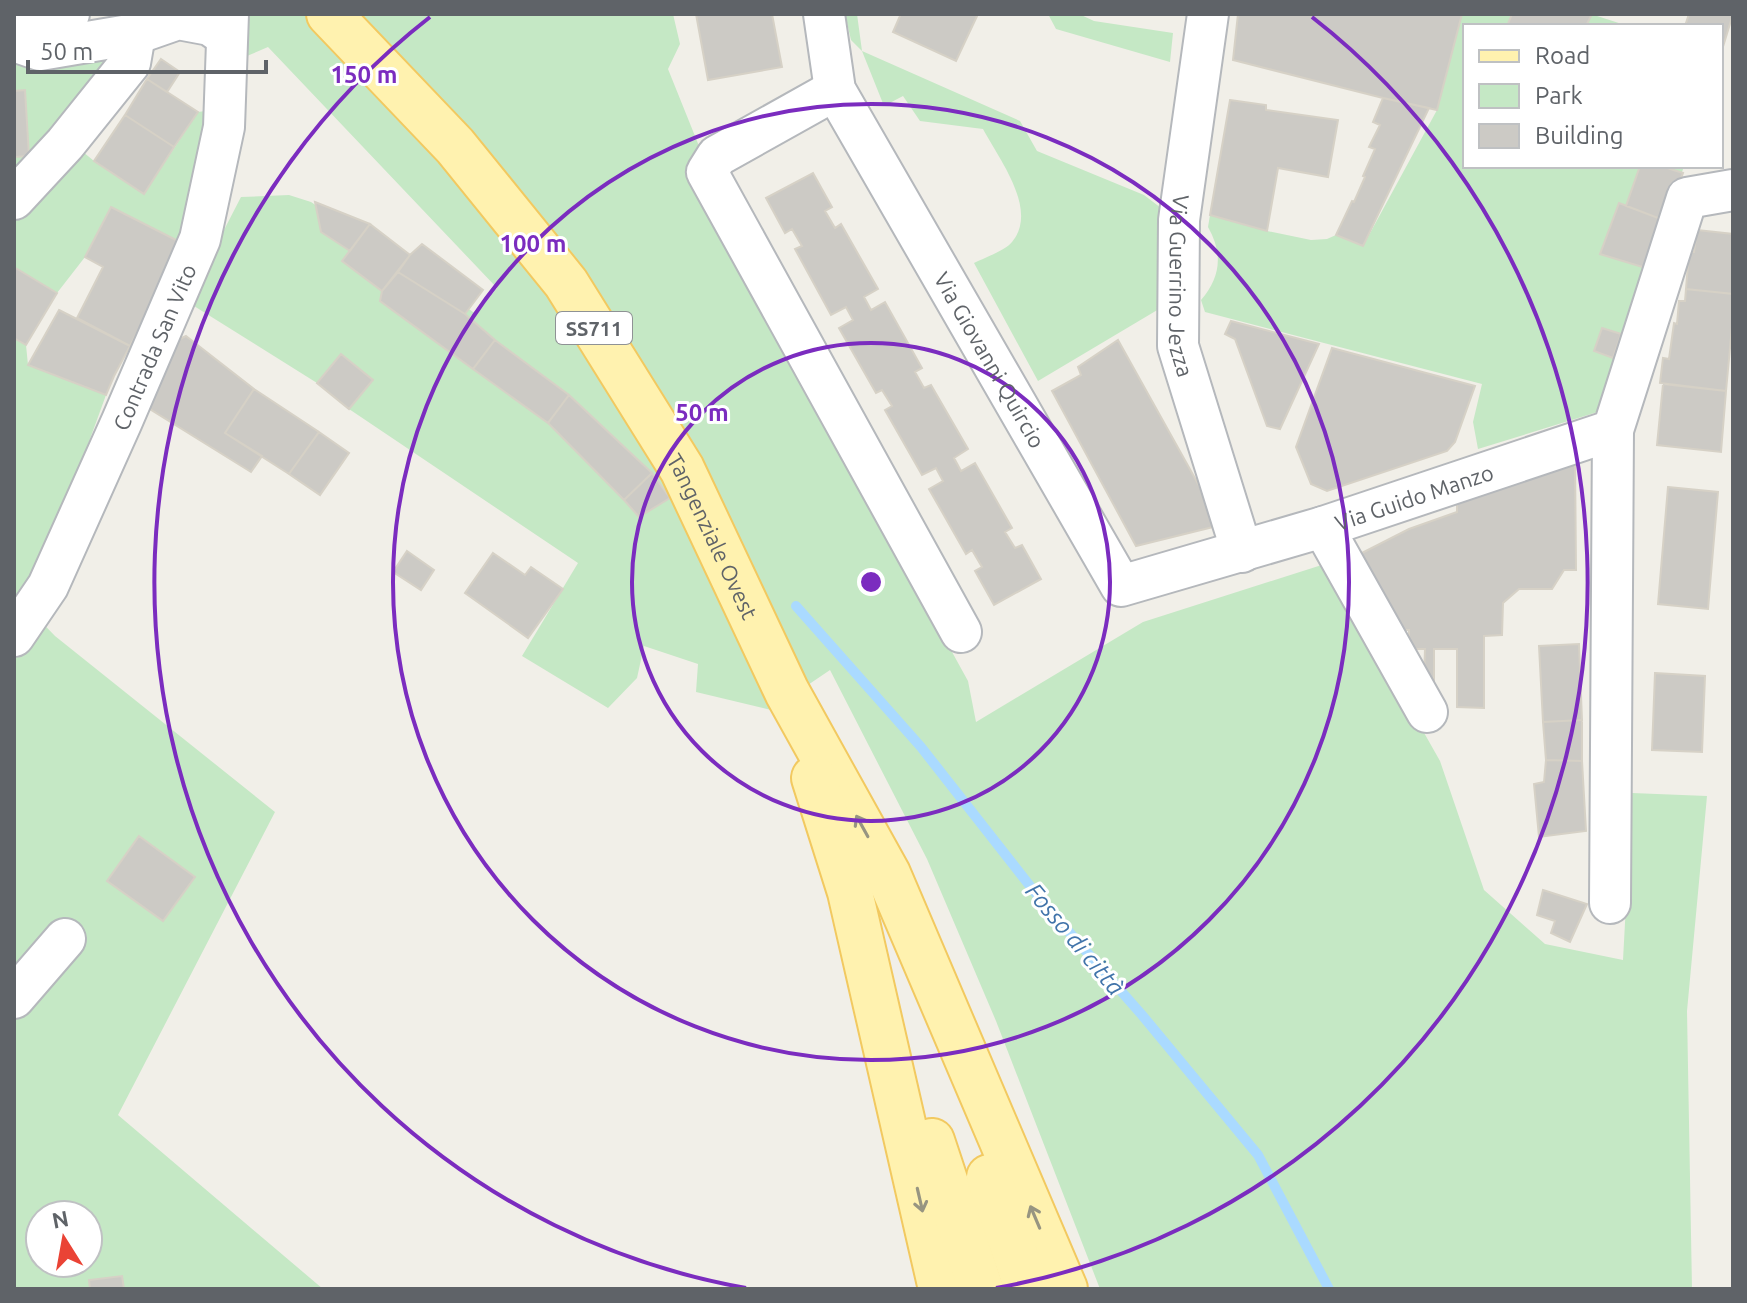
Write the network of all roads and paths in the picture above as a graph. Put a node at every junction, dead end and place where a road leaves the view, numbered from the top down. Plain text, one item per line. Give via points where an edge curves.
1 (69, 14) edge
2 (329, 14) edge
3 (824, 14) edge
4 (1208, 14) edge
5 (227, 25) edge
6 (135, 34) junction
7 (14, 38) edge
8 (835, 90) junction
9 (1733, 190) edge
10 (14, 199) edge
11 (1613, 430) junction
12 (1323, 527) junction
13 (1242, 552) junction
14 (17, 624) edge
15 (961, 632) dead end
16 (787, 692) junction
17 (1427, 712) dead end
18 (888, 874) junction
19 (850, 892) junction
20 (1610, 903) dead end
21 (65, 939) dead end
22 (14, 998) edge
23 (941, 1289) edge
24 (981, 1289) edge
25 (1027, 1289) edge
26 (1065, 1289) edge

1 - 7 street
2 - 16 main road, Tangenziale Ovest / SS711 via 455,146 566,283 682,469
3 - 8 street, Via Giovanni Quircio
4 - 13 street, Via Guerrino Jezza via 1179,220 1178,346
5 - 6 street via 178,19
5 - 14 street, Contrada San Vito via 224,127 200,239 48,586
6 - 7 street via 40,50
6 - 10 street via 130,63
8 - 13 street, Via Giovanni Quircio via 1121,586
8 - 15 street via 717,156 707,172
9 - 11 street via 1687,198
11 - 12 street, Via Guido Manzo
11 - 20 street
12 - 13 street
12 - 17 street, Via Guido Manzo
18 -> 16 main road
16 - 19 main road
18 - 25 main road
26 -> 18 main road
19 -> 23 main road
19 - 24 main road
21 - 22 street

